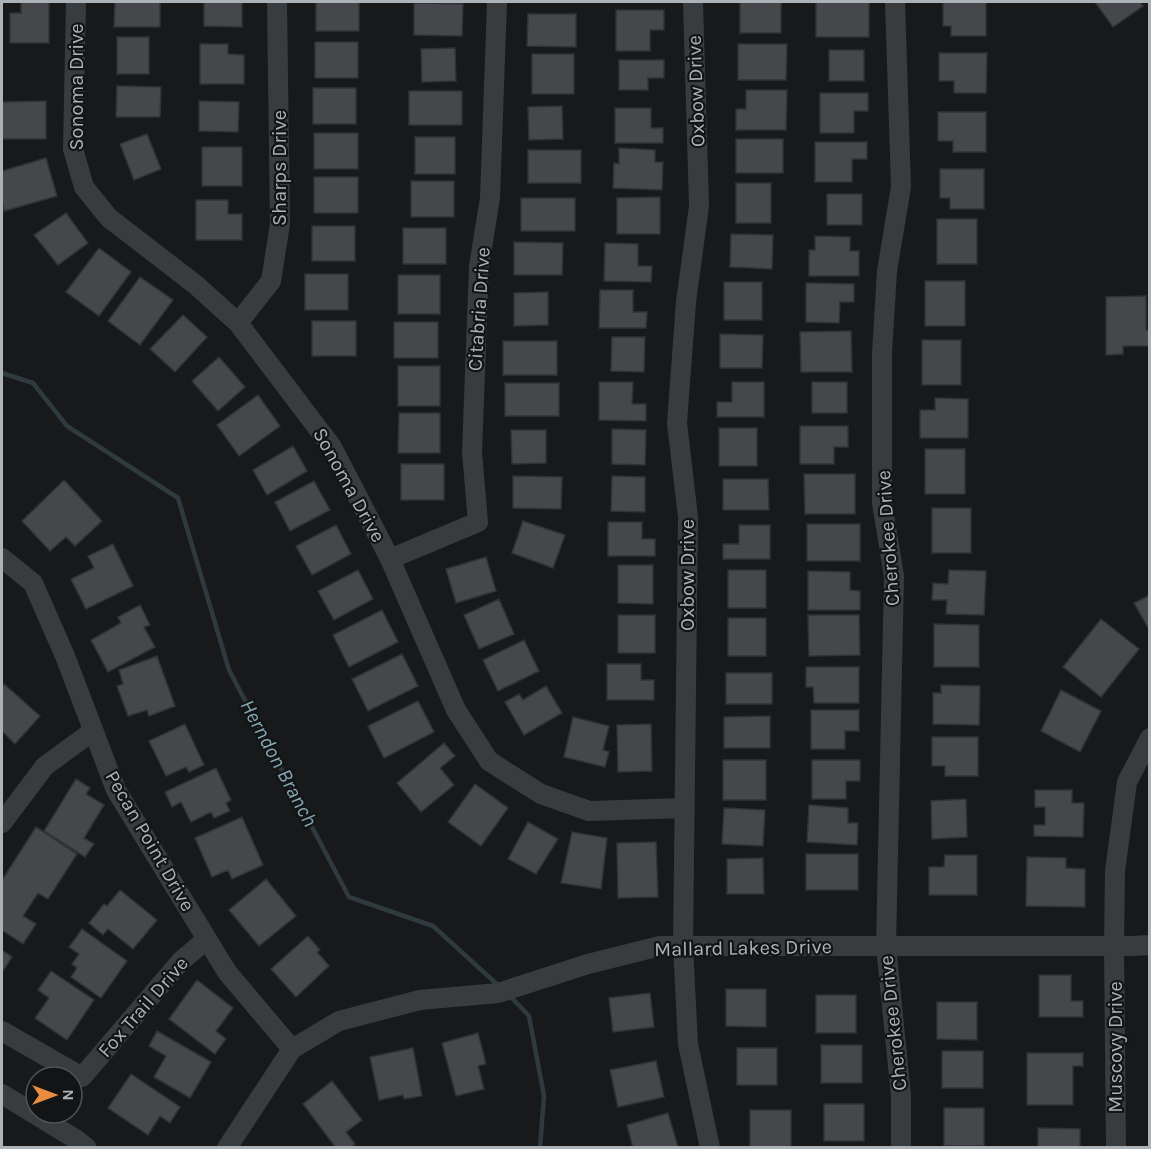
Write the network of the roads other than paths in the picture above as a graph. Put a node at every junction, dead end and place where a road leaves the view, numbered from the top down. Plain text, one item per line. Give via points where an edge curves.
1 (76, 2) edge
2 (278, 2) edge
3 (498, 2) edge
4 (693, 2) edge
5 (895, 2) edge
6 (238, 323) junction
7 (2, 558) edge
8 (390, 559) junction
9 (93, 730) junction
10 (1149, 738) edge
11 (685, 808) junction
12 (2, 823) edge
13 (207, 939) junction
14 (1149, 945) edge
15 (683, 946) junction
16 (886, 946) junction
17 (1114, 946) junction
18 (2, 1031) edge
19 (292, 1049) junction
20 (2, 1094) edge
21 (87, 1148) edge
22 (227, 1148) edge
23 (710, 1148) edge
24 (901, 1148) edge
25 (1116, 1148) edge

1 - 6 street, Sonoma Drive via 73,149 84,187 109,218
2 - 6 street, Sharps Drive via 280,224 271,280
3 - 8 street, Citabria Drive via 490,198 478,266 472,452 477,522
4 - 11 street, Oxbow Drive via 699,206 686,302 677,423 688,517
5 - 16 street, Cherokee Drive via 901,187 887,271 882,353 882,503 894,576
6 - 8 street, Sonoma Drive via 332,447
7 - 9 street, Pecan Point Drive via 33,583
8 - 11 street, Sonoma Drive via 456,710 489,761 541,794 590,811
9 - 12 street via 45,766
9 - 13 street, Pecan Point Drive via 116,789
10 - 17 street, Muscovy Drive via 1127,782 1115,871
11 - 15 street, Oxbow Drive
13 - 18 street, Fox Trail Drive via 181,961 82,1077
13 - 19 street, Pecan Point Drive via 227,972
14 - 17 street, Mallard Lakes Drive
15 - 16 street, Mallard Lakes Drive
15 - 19 street, Mallard Lakes Drive via 660,946 588,964 498,993 420,1000 339,1021
15 - 23 street, Oxbow Drive via 688,1044
16 - 17 street, Mallard Lakes Drive
16 - 24 street, Cherokee Drive via 901,1096
17 - 25 street, Muscovy Drive
19 - 22 street, Mallard Lakes Drive
20 - 21 street

